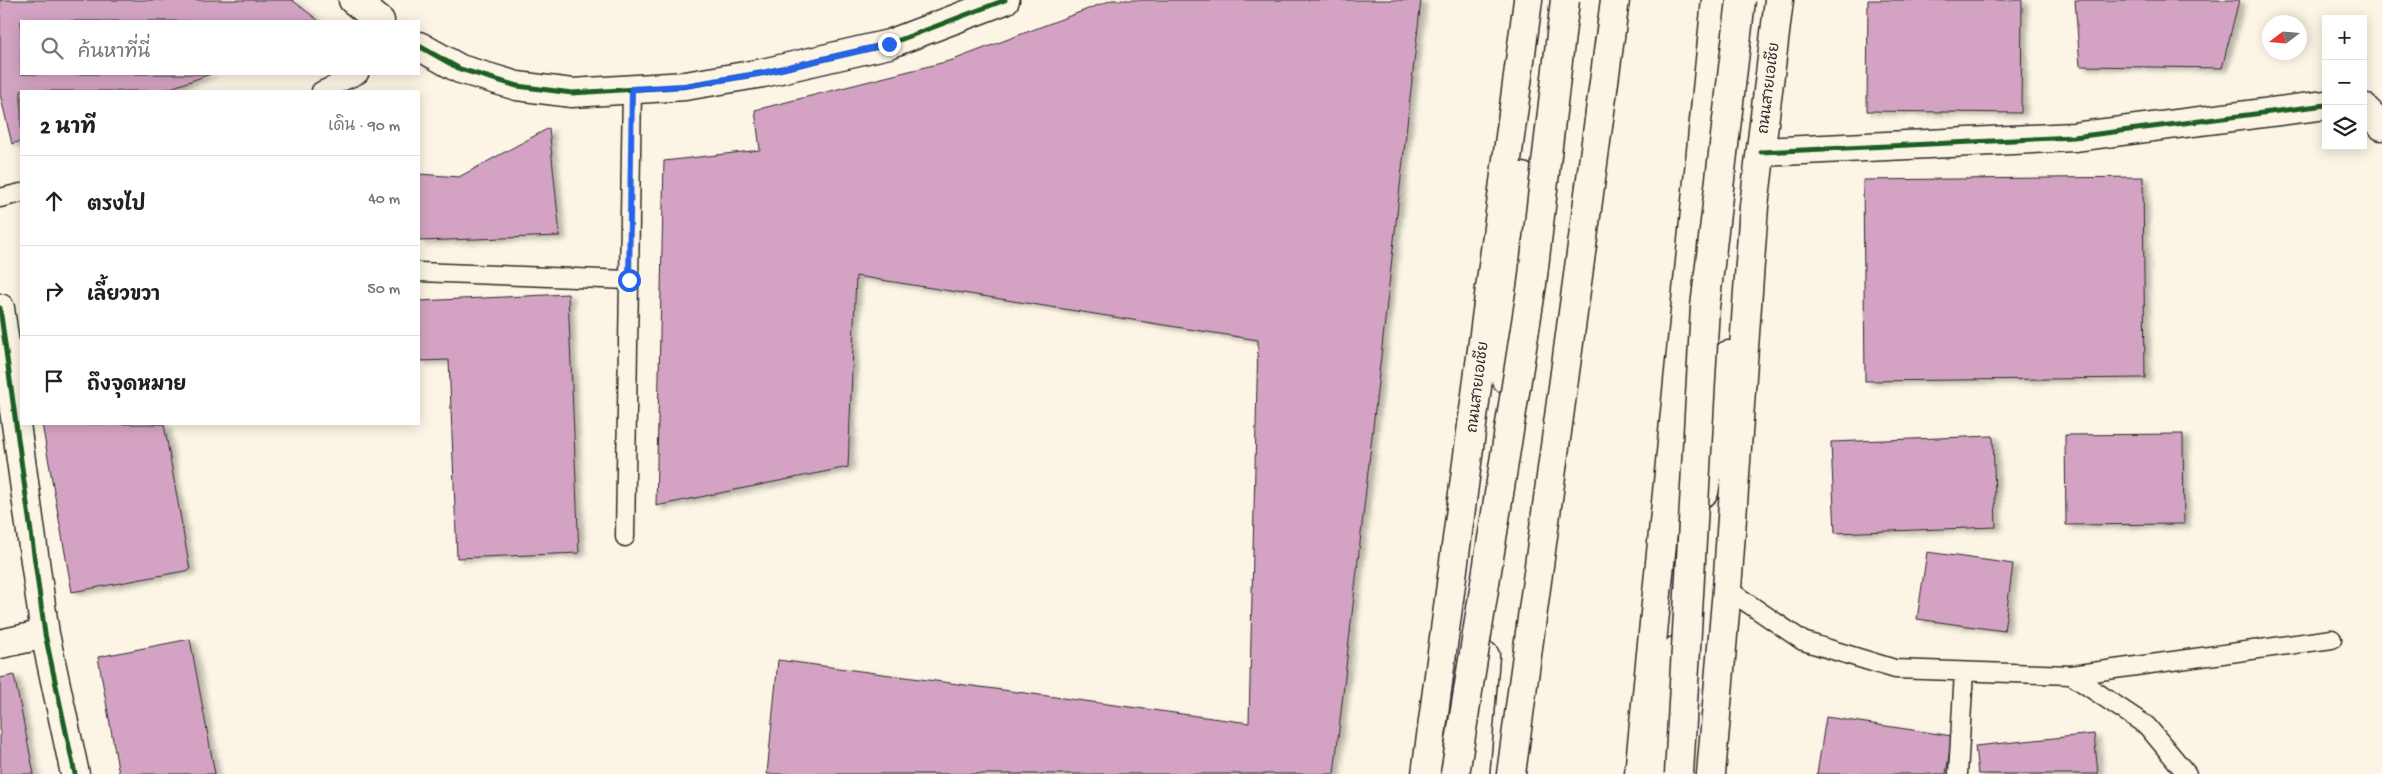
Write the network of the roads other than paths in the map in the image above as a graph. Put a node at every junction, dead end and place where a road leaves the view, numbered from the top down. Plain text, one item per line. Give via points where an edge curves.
1 (354, 0) edge
2 (1005, 0) edge
3 (1528, 0) edge
4 (1536, 0) edge
5 (1566, 0) edge
6 (1615, 0) edge
7 (1716, 0) edge
8 (1741, 0) edge
9 (1779, 0) edge
10 (379, 20) edge
11 (420, 47) edge
12 (357, 75) edge
13 (632, 89) junction
14 (324, 90) edge
15 (2322, 106) edge
16 (2367, 111) edge
17 (2382, 126) edge
18 (1760, 152) junction
19 (20, 193) edge
20 (0, 198) edge
21 (1754, 206) junction
22 (420, 272) edge
23 (629, 280) junction
24 (0, 308) edge
25 (625, 537) dead end
26 (1727, 590) junction
27 (45, 634) junction
28 (2332, 639) dead end
29 (0, 644) edge
30 (1964, 672) junction
31 (2071, 675) junction
32 (75, 774) edge
33 (1426, 774) edge
34 (1455, 774) edge
35 (1475, 774) edge
36 (1512, 774) edge
37 (1639, 774) edge
38 (1655, 774) edge
39 (1679, 774) edge
40 (1711, 774) edge
41 (1958, 774) edge
42 (2188, 774) edge

1 - 10 main road
2 - 13 main road via 889,44 763,73 685,86
3 - 33 main road, ถนนสายเอเชีย
4 - 35 main road, ถนนสายเอเชีย
5 - 34 main road, bridge via 1532,284
6 - 36 main road
7 - 37 main road
8 - 39 main road, bridge via 1705,308
9 - 18 main road, ถนนสายเอเชีย
11 - 13 main road via 460,69 517,86 572,93
12 - 14 lane
13 - 23 lane
15 - 18 main road via 2074,137
16 - 17 main road
18 - 21 main road, ถนนสายเอเชีย
19 - 20 lane
21 - 26 main road, ถนนสายเอเชีย
21 - 38 main road, ถนนสายเอเชีย
22 - 23 lane
23 - 25 lane
24 - 27 main road
26 - 30 lane via 1803,641 1895,669
26 - 40 main road, ถนนสายเอเชีย
27 - 29 main road
27 - 32 main road
28 - 31 lane
30 - 31 lane
30 - 41 lane
31 - 42 lane via 2148,726

